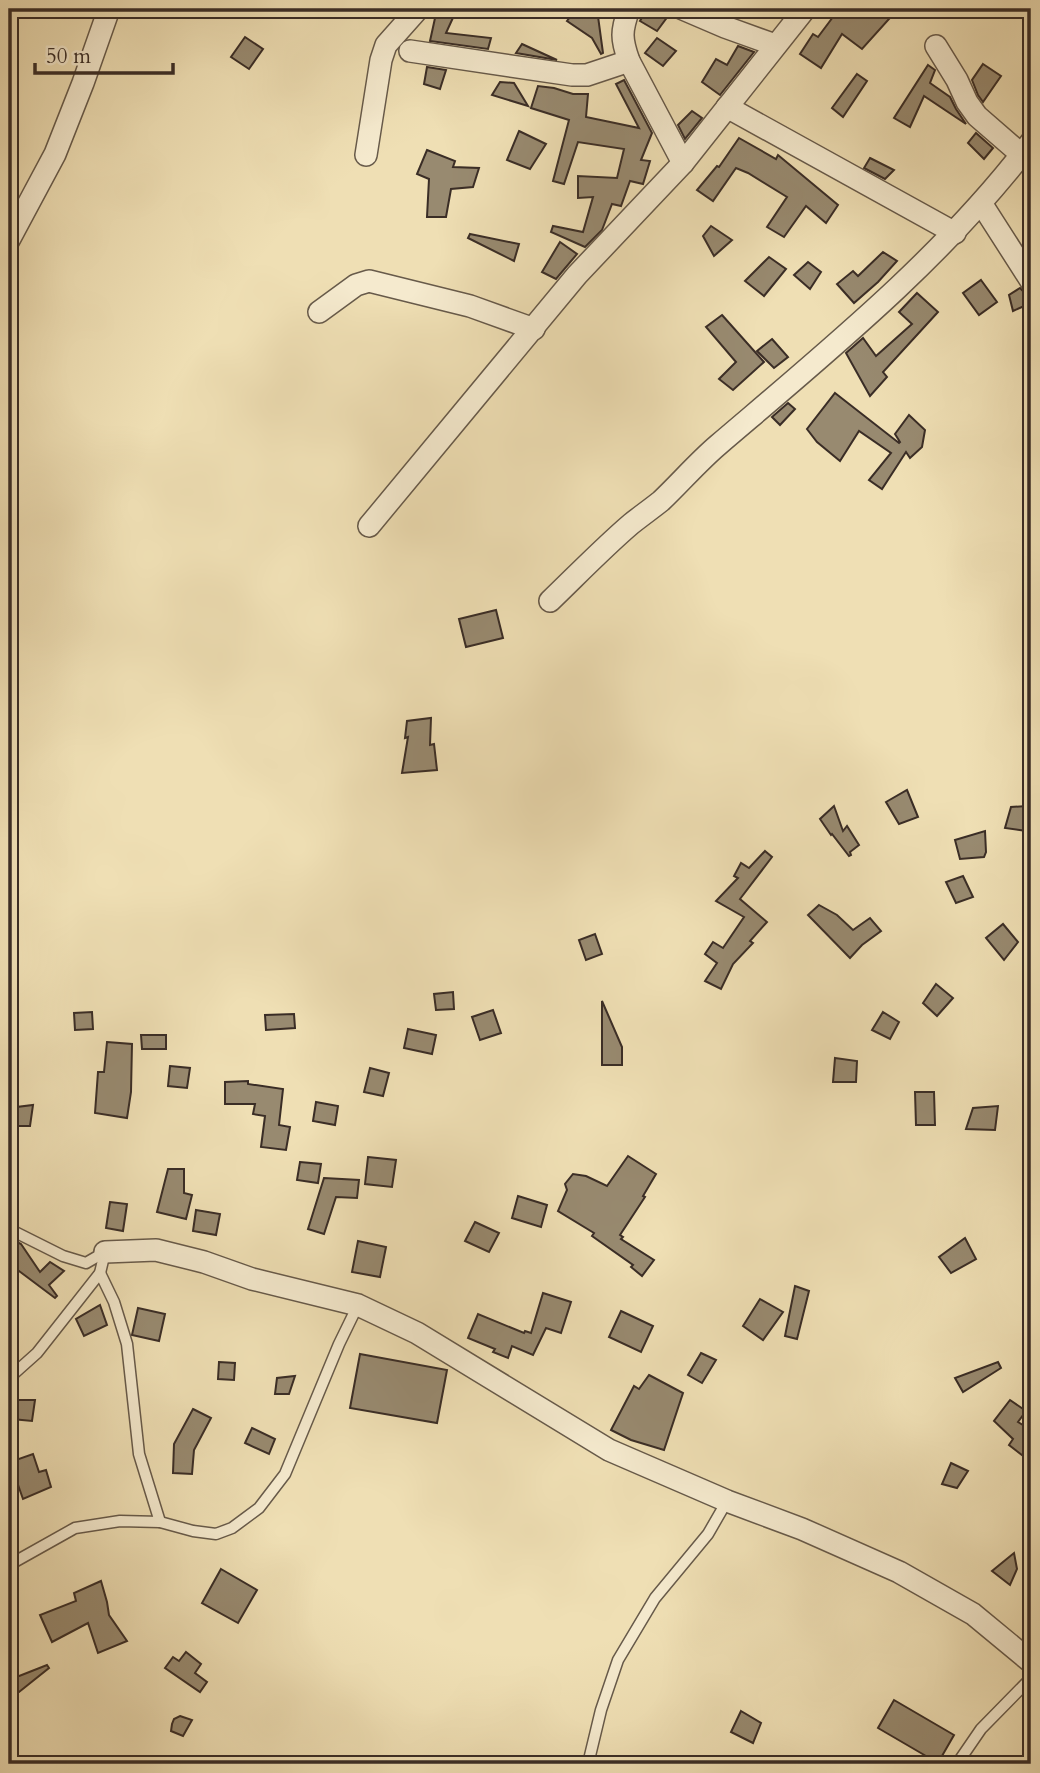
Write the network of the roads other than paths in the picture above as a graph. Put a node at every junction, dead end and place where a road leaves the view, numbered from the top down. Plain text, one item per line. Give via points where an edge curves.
1 (109, 9) edge
2 (418, 9) edge
3 (629, 9) edge
4 (683, 9) edge
5 (805, 9) edge
6 (775, 45) junction
7 (936, 46) dead end
8 (410, 51) dead end
9 (629, 61) junction
10 (727, 107) junction
11 (1027, 149) edge
12 (366, 155) dead end
13 (683, 163) junction
14 (981, 203) junction
15 (955, 233) junction
16 (9, 240) edge
17 (1031, 281) edge
18 (319, 312) dead end
19 (534, 328) junction
20 (369, 526) dead end
21 (550, 601) dead end
22 (9, 1229) edge
23 (105, 1252) junction
24 (100, 1273) junction
25 (358, 1305) junction
26 (9, 1378) edge
27 (727, 1501) junction
28 (160, 1522) junction
29 (9, 1565) edge
30 (1031, 1662) edge
31 (1031, 1678) edge
32 (588, 1764) edge
33 (957, 1764) edge

1 - 16 street via 55,154
2 - 12 street via 386,44
3 - 9 street via 623,43
4 - 6 street
5 - 6 street
6 - 10 street
7 - 11 street via 977,116
8 - 9 street via 572,75 587,75
9 - 13 street
10 - 13 street
10 - 15 street
11 - 14 street
13 - 19 street
14 - 15 street
14 - 17 street
15 - 21 street
18 - 19 street via 369,281 470,306
19 - 20 street
22 - 23 lane via 86,1263
23 - 24 lane
23 - 25 street via 156,1250
24 - 26 lane via 37,1353
24 - 28 lane via 127,1345 139,1454
25 - 27 street via 417,1333 609,1450
25 - 28 lane via 285,1474 259,1508 216,1534
27 - 30 street via 899,1572 973,1614
27 - 32 lane via 708,1534 655,1598 618,1660
28 - 29 lane via 120,1521 75,1528
31 - 33 lane via 981,1729

